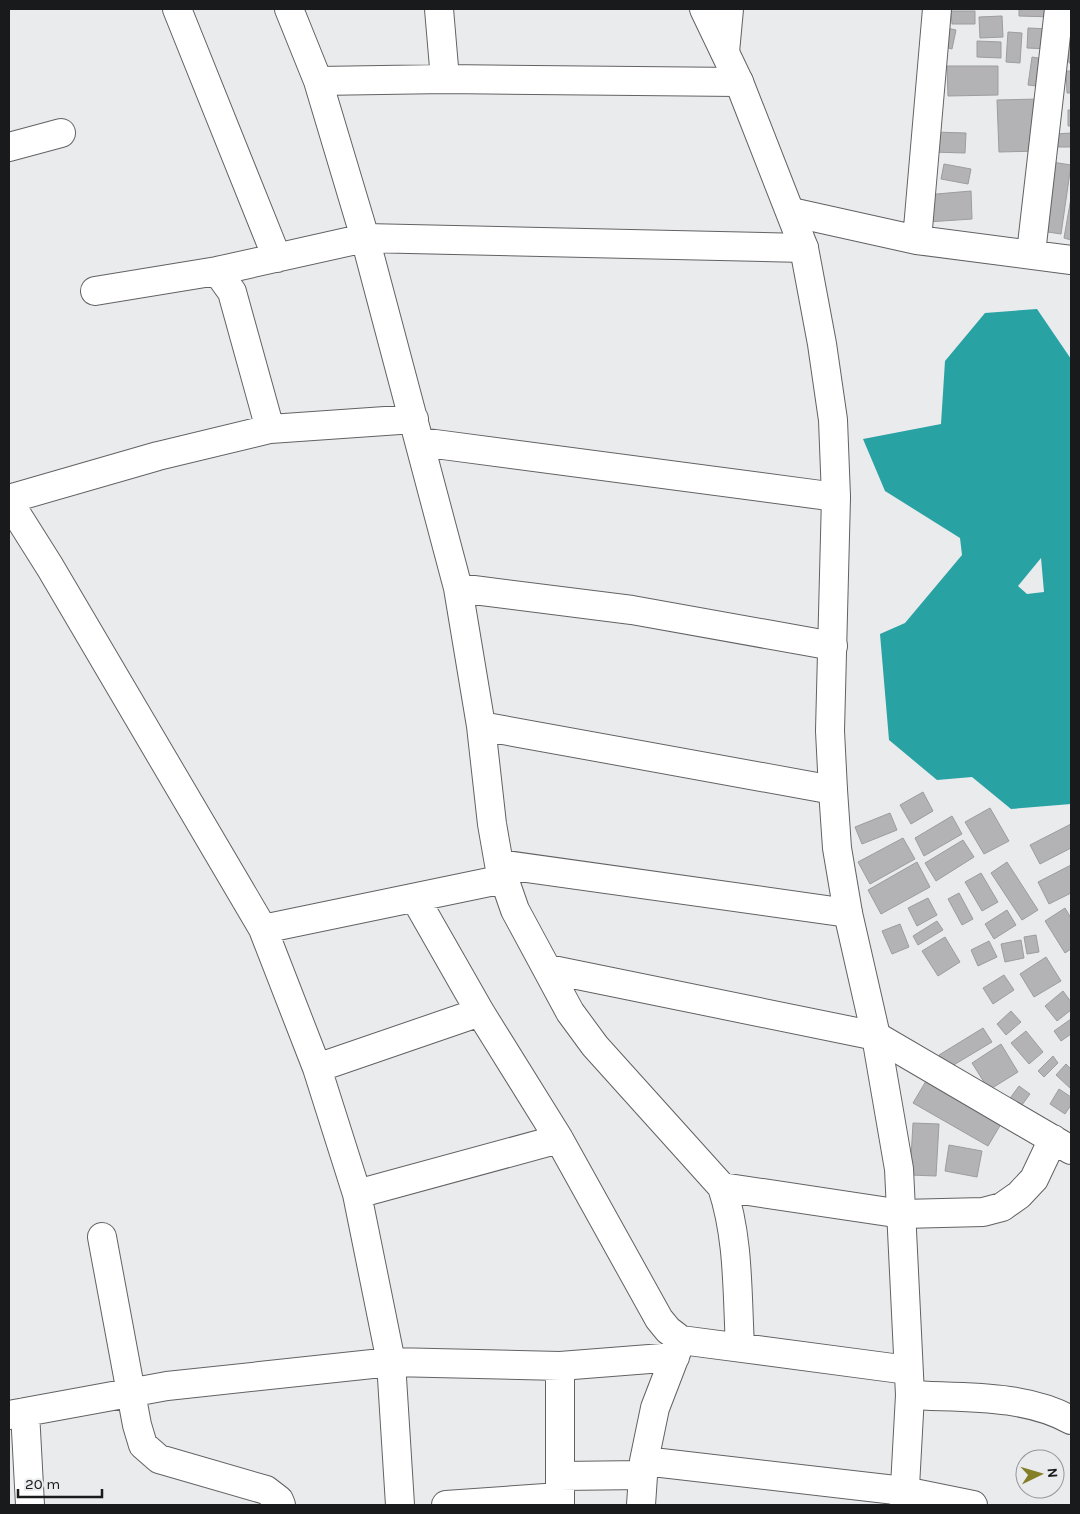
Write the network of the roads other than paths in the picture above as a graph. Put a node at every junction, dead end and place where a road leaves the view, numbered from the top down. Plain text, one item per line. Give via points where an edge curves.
1 (177, 9) edge
2 (289, 9) edge
3 (439, 9) edge
4 (704, 9) edge
5 (730, 9) edge
6 (937, 9) edge
7 (1059, 9) edge
8 (725, 52) junction
9 (445, 78) junction
10 (318, 80) junction
11 (739, 82) junction
12 (61, 133) dead end
13 (9, 147) edge
14 (791, 212) junction
15 (365, 238) junction
16 (917, 240) junction
17 (804, 248) junction
18 (1031, 254) junction
19 (278, 258) junction
20 (1071, 260) edge
21 (218, 271) junction
22 (94, 291) dead end
23 (270, 429) junction
24 (417, 431) junction
25 (836, 497) junction
26 (9, 499) edge
27 (9, 502) edge
28 (458, 588) junction
29 (833, 646) junction
30 (481, 726) junction
31 (833, 790) junction
32 (502, 872) junction
33 (415, 898) junction
34 (848, 913) junction
35 (263, 929) junction
36 (548, 970) junction
37 (480, 1012) junction
38 (876, 1036) junction
39 (317, 1068) junction
40 (559, 1140) junction
41 (1062, 1145) edge
42 (722, 1187) junction
43 (357, 1194) junction
44 (902, 1214) junction
45 (102, 1237) dead end
46 (740, 1346) junction
47 (678, 1349) junction
48 (391, 1362) junction
49 (560, 1366) junction
50 (909, 1382) junction
51 (132, 1392) junction
52 (17, 1413) edge
53 (1071, 1420) edge
54 (644, 1468) junction
55 (560, 1493) edge
56 (904, 1498) edge
57 (30, 1505) edge
58 (281, 1505) edge
59 (400, 1505) edge
60 (446, 1505) edge
61 (641, 1505) edge
62 (973, 1505) edge

1 - 19 street
2 - 10 street
3 - 9 street
4 - 8 street
5 - 8 street
6 - 16 street
7 - 18 street
8 - 11 street
9 - 10 street
9 - 11 street
10 - 15 street
11 - 14 street
12 - 13 street
14 - 16 street
14 - 17 street
15 - 17 street
15 - 19 street
15 - 24 street
16 - 18 street
17 - 25 street via 833,420
18 - 20 street
19 - 21 street
21 - 22 street
21 - 23 street via 232,292
23 - 24 street
23 - 26 street via 158,456
24 - 25 street
24 - 28 street
25 - 29 street
27 - 35 street
28 - 29 street via 632,610
28 - 30 street
29 - 31 street via 830,731
30 - 31 street
30 - 32 street via 492,824
31 - 34 street via 837,848
32 - 33 street
32 - 34 street
32 - 36 street via 515,910
33 - 35 street
33 - 37 street
34 - 38 street
35 - 39 street
36 - 38 street
36 - 42 street via 570,1012 595,1046
37 - 39 street
37 - 40 street
38 - 41 street
38 - 44 street via 894,1140
39 - 43 street
40 - 43 street
40 - 47 street
41 - 44 street via 1019,1195 1002,1207 983,1212
42 - 44 street
42 - 46 street via 734,1237
43 - 48 street
44 - 50 street
45 - 51 street
46 - 47 street
46 - 50 street
47 - 49 street
47 - 54 street via 655,1408
48 - 49 street
48 - 51 street
48 - 59 street
49 - 55 street
50 - 53 street via 1010,1401
50 - 56 street
51 - 52 street
51 - 58 street via 143,1445 159,1459 266,1490
52 - 57 street
54 - 55 street
54 - 56 street
54 - 61 street
55 - 60 street
56 - 62 street

